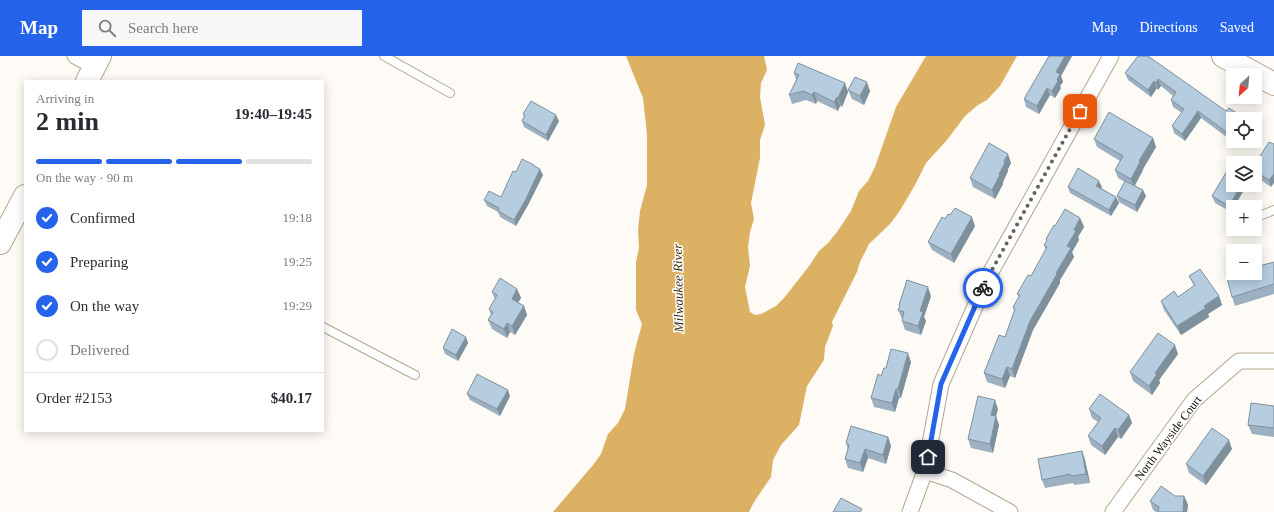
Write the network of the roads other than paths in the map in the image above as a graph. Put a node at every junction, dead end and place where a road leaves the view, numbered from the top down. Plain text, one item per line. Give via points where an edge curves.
1 (75, 56) edge
2 (384, 56) edge
3 (1111, 56) edge
4 (1223, 56) edge
5 (94, 68) edge
6 (1274, 84) edge
7 (450, 93) dead end
8 (24, 198) edge
9 (1274, 210) edge
10 (1262, 215) dead end
11 (0, 243) edge
12 (324, 328) edge
13 (1274, 361) edge
14 (415, 375) dead end
15 (925, 471) junction
16 (910, 512) edge
17 (1010, 512) edge
18 (1113, 512) edge

1 - 5 street
2 - 7 lane
3 - 15 street via 988,277 941,384
4 - 6 main road
8 - 11 main road
9 - 10 lane
12 - 14 lane
13 - 18 street, North Wayside Court via 1238,361 1194,400
15 - 16 street
15 - 17 street via 952,480

